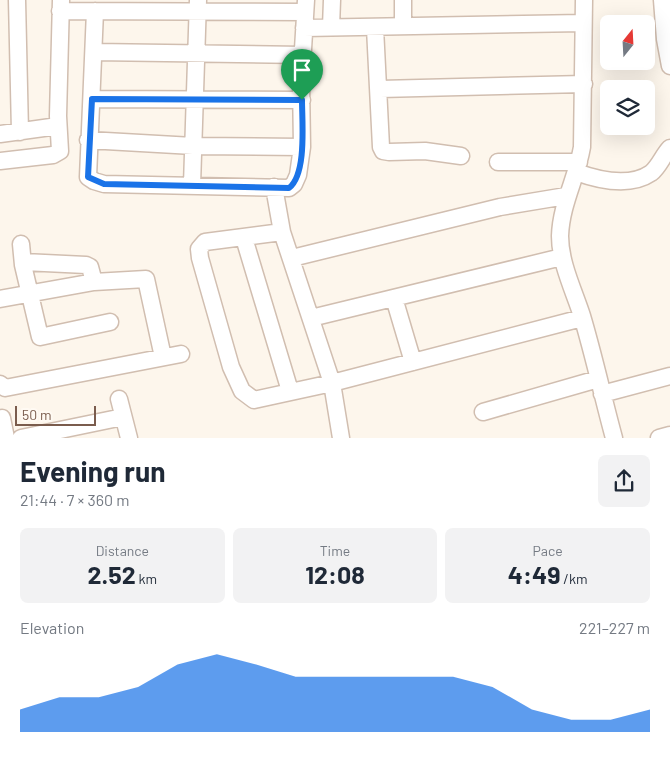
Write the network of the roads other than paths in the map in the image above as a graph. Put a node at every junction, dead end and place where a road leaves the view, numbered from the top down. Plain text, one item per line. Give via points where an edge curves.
1 (17, 0) edge
2 (332, 0) edge
3 (403, 0) edge
4 (584, 0) edge
5 (662, 0) edge
6 (60, 5) edge
7 (198, 5) edge
8 (95, 11) junction
9 (305, 13) edge
10 (583, 23) junction
11 (403, 26) junction
12 (331, 27) junction
13 (376, 28) junction
14 (94, 52) junction
15 (196, 53) junction
16 (303, 55) junction
17 (670, 66) edge
18 (584, 84) junction
19 (380, 89) junction
20 (92, 99) junction
21 (195, 100) junction
22 (302, 100) junction
23 (58, 126) junction
24 (20, 132) junction
25 (0, 134) edge
26 (88, 140) junction
27 (193, 146) junction
28 (302, 147) junction
29 (670, 148) edge
30 (461, 156) dead end
31 (0, 160) edge
32 (498, 162) dead end
33 (577, 167) junction
34 (192, 185) junction
35 (274, 187) junction
36 (566, 196) junction
37 (282, 232) junction
38 (244, 238) junction
39 (21, 244) dead end
40 (562, 257) junction
41 (292, 258) junction
42 (24, 262) junction
43 (94, 282) junction
44 (30, 294) junction
45 (394, 298) junction
46 (0, 299) edge
47 (311, 318) junction
48 (582, 318) junction
49 (110, 322) dead end
50 (182, 354) dead end
51 (163, 357) junction
52 (413, 362) junction
53 (670, 376) edge
54 (332, 383) junction
55 (0, 384) edge
56 (600, 387) junction
57 (290, 391) junction
58 (119, 399) dead end
59 (483, 412) dead end
60 (2, 418) dead end
61 (123, 418) junction
62 (70, 433) edge
63 (670, 436) edge
64 (6, 438) edge
65 (21, 438) edge
66 (129, 438) edge
67 (342, 438) edge
68 (614, 438) edge
69 (659, 438) edge

1 - 24 street
2 - 12 street
3 - 11 street
4 - 10 street
5 - 17 street
6 - 8 street
6 - 23 street
7 - 8 street
7 - 9 street
7 - 15 street
8 - 14 street
9 - 12 street
9 - 16 street
10 - 11 street
10 - 18 street
11 - 13 street
12 - 13 street
13 - 19 street
14 - 15 street
14 - 20 street
15 - 16 street
15 - 21 street
16 - 22 street
18 - 19 street
18 - 33 street
19 - 30 street via 383,151 425,151
20 - 21 street
20 - 26 street
21 - 22 street
21 - 27 street
22 - 28 street
23 - 24 street
23 - 31 street via 60,150 57,154
24 - 25 street
26 - 27 street
26 - 34 street via 88,177 94,181 104,184
27 - 28 street
27 - 34 street
28 - 35 street via 294,184 289,188
29 - 33 street via 652,172 642,178 596,179
32 - 33 street
33 - 36 street
34 - 35 street
35 - 37 street
36 - 40 street via 560,236
36 - 41 street via 500,208
37 - 38 street
37 - 41 street
38 - 57 street
38 - 57 street via 205,242 199,249 232,367 242,391 254,400
39 - 42 street
40 - 45 street
40 - 48 street
41 - 47 street
42 - 43 street via 90,266
42 - 44 street
43 - 44 street
43 - 51 street via 146,279
44 - 46 street
44 - 49 street via 40,337
45 - 47 street
45 - 52 street
47 - 54 street
48 - 52 street
48 - 56 street
50 - 51 street
51 - 55 street via 5,388
52 - 54 street
53 - 56 street
54 - 57 street
54 - 67 street
56 - 59 street
56 - 68 street
58 - 61 street
60 - 64 street
61 - 62 street
61 - 66 street
62 - 65 street
63 - 69 street

